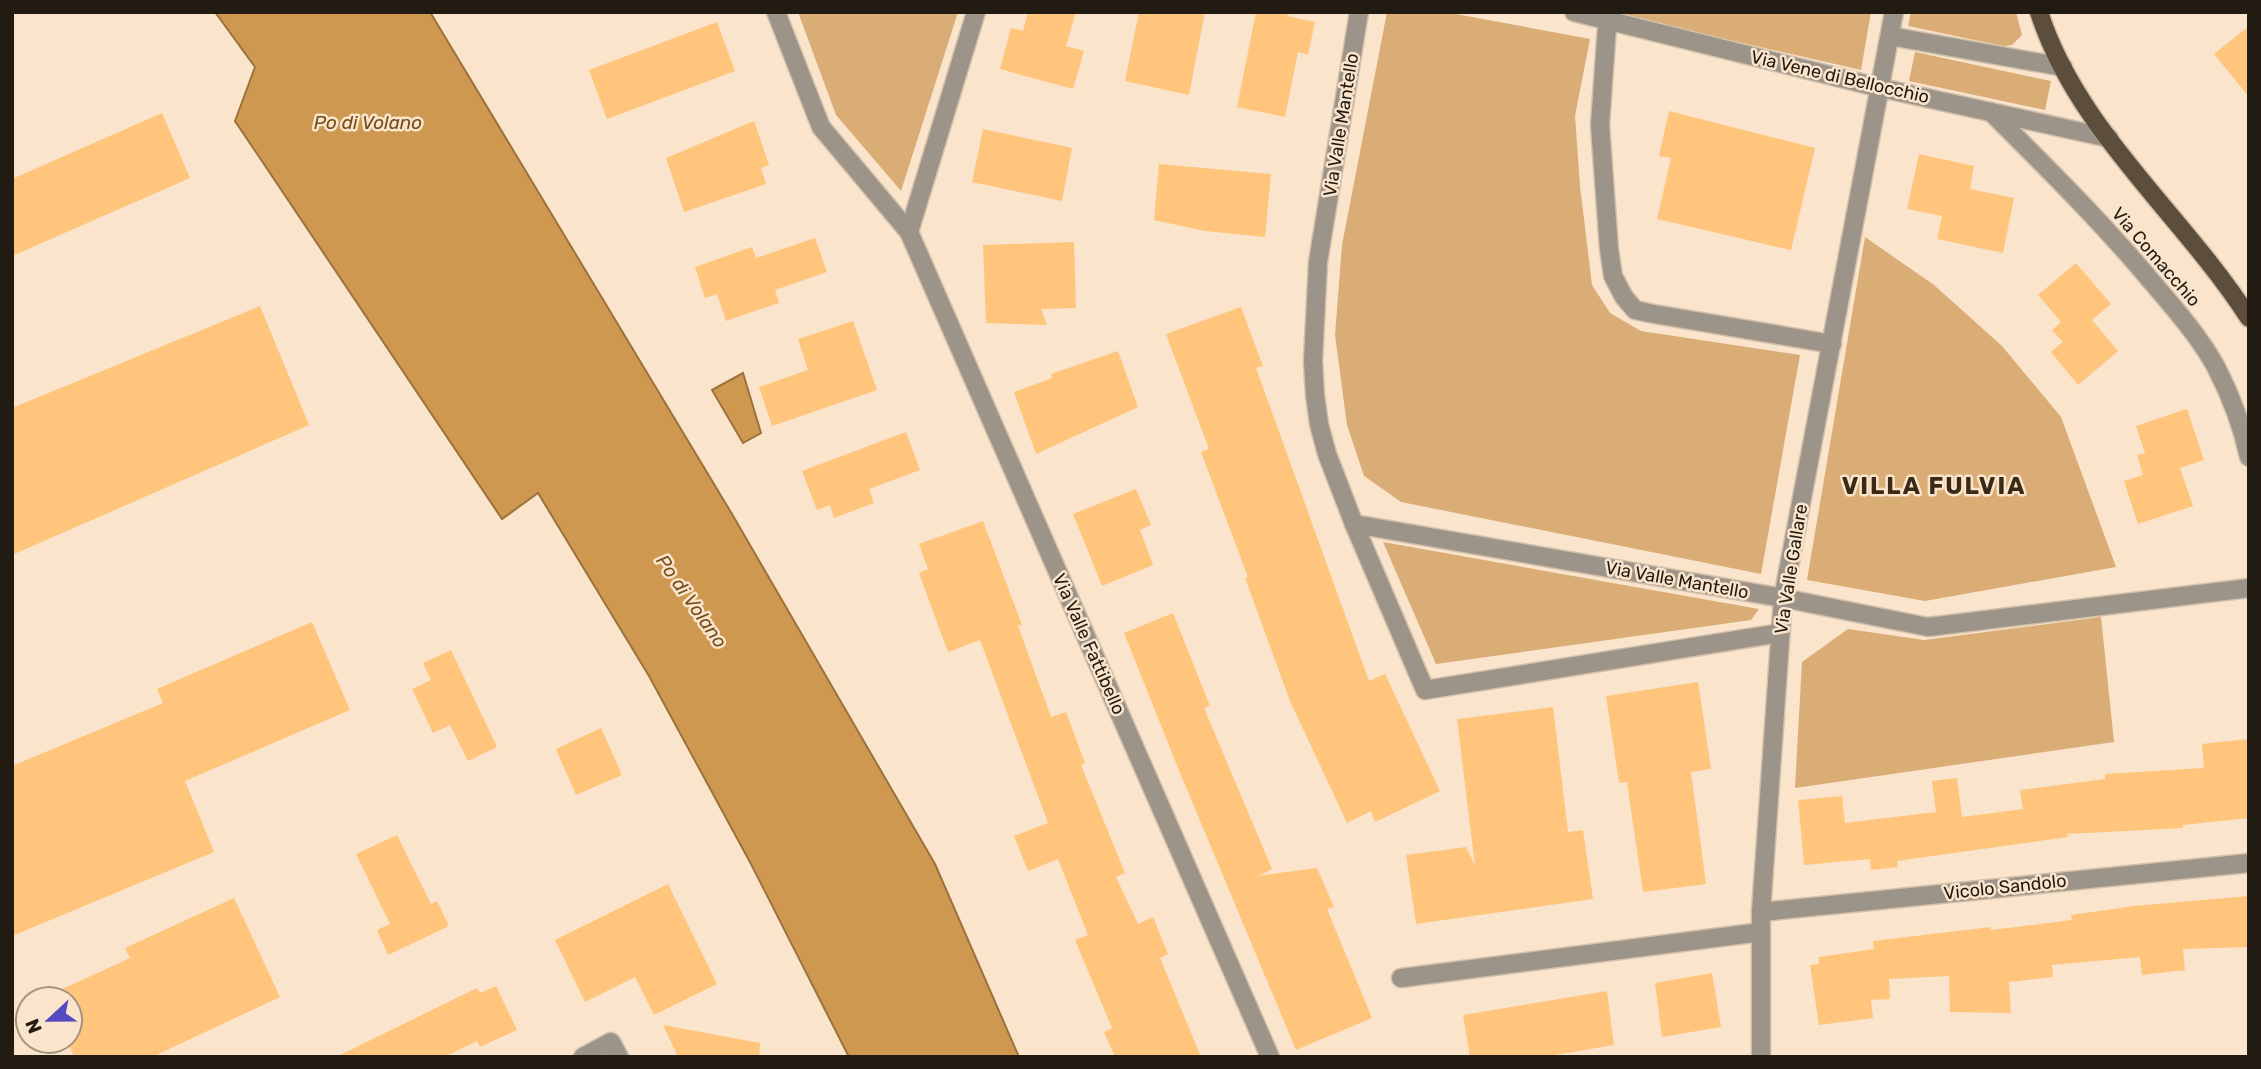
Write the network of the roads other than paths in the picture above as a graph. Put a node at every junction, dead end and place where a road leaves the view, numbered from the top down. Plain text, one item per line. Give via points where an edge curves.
1 (776, 12) edge
2 (976, 12) edge
3 (1359, 12) edge
4 (1574, 12) edge
5 (1894, 12) edge
6 (2039, 12) edge
7 (1607, 16) edge
8 (1890, 36) junction
9 (2063, 67) junction
10 (1881, 88) junction
11 (1991, 112) junction
12 (2109, 138) junction
13 (909, 232) junction
14 (2249, 318) edge
15 (1832, 344) junction
16 (2249, 457) edge
17 (1354, 524) junction
18 (2249, 588) edge
19 (1783, 598) junction
20 (1780, 633) junction
21 (2249, 863) edge
22 (1761, 912) junction
23 (1761, 932) junction
24 (1401, 978) dead end
25 (583, 1057) edge
26 (619, 1057) edge
27 (1270, 1057) edge
28 (1761, 1057) edge

1 - 13 street, Via Valle Fattibello via 821,127
2 - 13 street
3 - 17 street, Via Valle Mantello via 1318,262 1313,361 1319,424
4 - 7 street, Via Vene di Bellocchio
5 - 8 street, Via Valle Gallare
6 - 9 main road, Via Comacchio
7 - 10 street, Via Vene di Bellocchio
7 - 15 street via 1600,124 1609,249 1613,276 1624,297 1635,310
8 - 9 street
8 - 10 street, Via Valle Gallare
9 - 12 main road, Via Comacchio
10 - 11 street, Via Vene di Bellocchio
10 - 15 street, Via Valle Gallare
11 - 12 street, Via Vene di Bellocchio
11 - 16 street, Via Comacchio via 2085,208 2181,317 2231,399
12 - 14 main road, Via Comacchio
13 - 27 street, Via Valle Fattibello
15 - 19 street, Via Valle Gallare
17 - 19 street, Via Valle Mantello
17 - 20 street, Via Valle Mantello via 1425,690
18 - 19 street, Via Valle Mantello via 1928,627
19 - 20 street, Via Valle Gallare
20 - 22 street, Via Valle Gallare
21 - 22 street, Vicolo Sandolo
22 - 23 street, Via Valle Gallare
23 - 24 street
23 - 28 street, Via Valle Gallare
25 - 26 street via 611,1042

